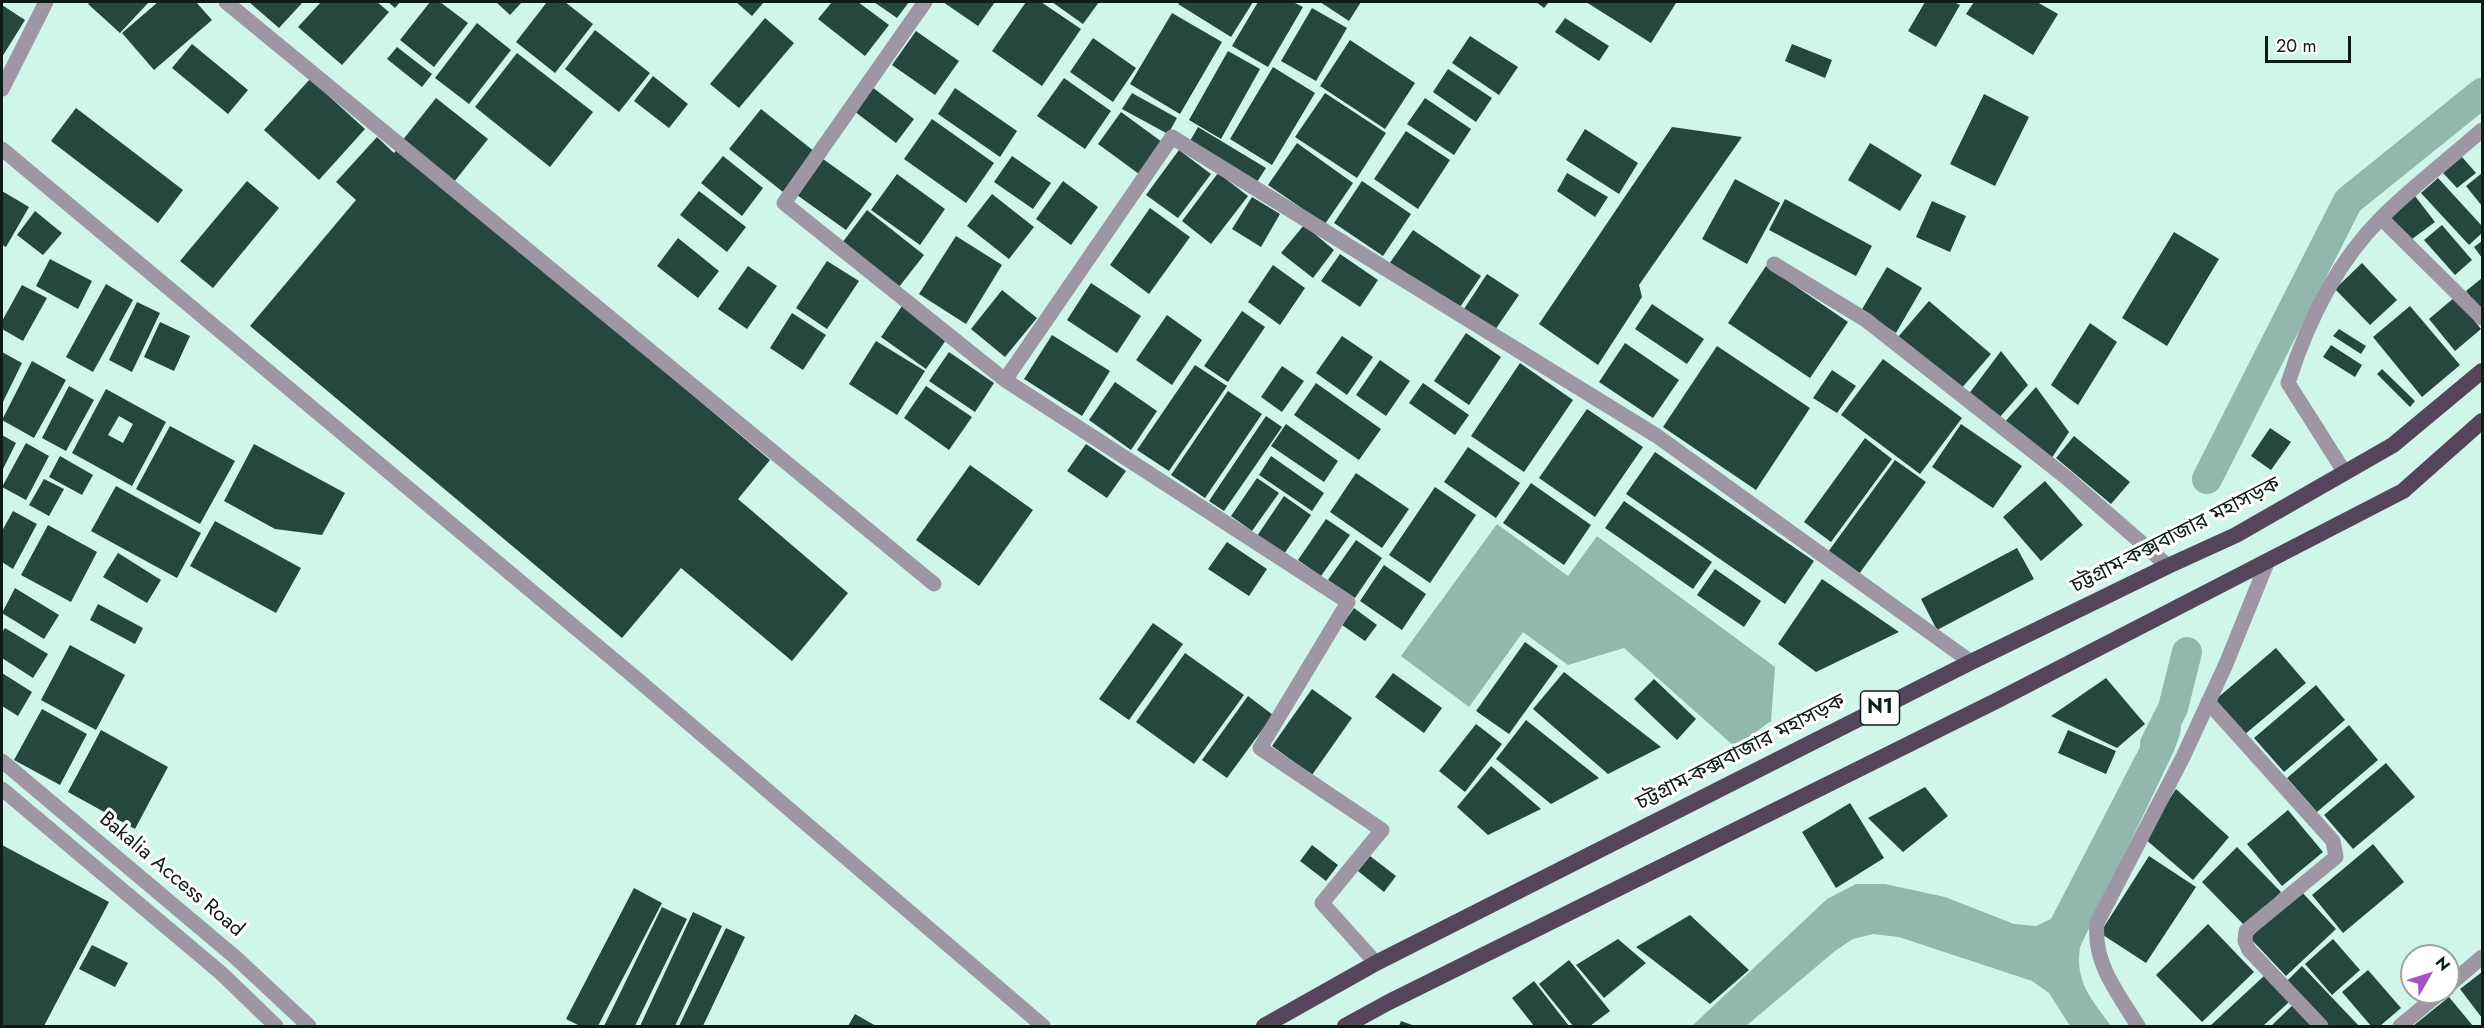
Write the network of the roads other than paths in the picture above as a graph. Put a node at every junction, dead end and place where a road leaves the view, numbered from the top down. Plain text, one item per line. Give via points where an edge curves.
1 (46, 2) edge
2 (226, 2) edge
3 (925, 2) edge
4 (2, 89) edge
5 (2482, 130) edge
6 (2, 149) edge
7 (2381, 218) junction
8 (1774, 264) dead end
9 (2482, 318) edge
10 (2482, 371) edge
11 (1005, 380) junction
12 (2482, 421) edge
13 (2345, 473) junction
14 (2267, 563) junction
15 (2168, 566) junction
16 (934, 584) dead end
17 (1971, 662) junction
18 (2208, 702) junction
19 (2, 761) edge
20 (2, 789) edge
21 (2482, 957) edge
22 (1376, 963) junction
23 (2460, 976) edge
24 (2427, 1004) edge
25 (276, 1026) edge
26 (309, 1026) edge
27 (1043, 1026) edge
28 (1264, 1026) edge
29 (1345, 1026) edge
30 (2138, 1026) edge
31 (2321, 1026) edge
32 (2400, 1026) edge

1 - 4 street
2 - 16 street
3 - 11 street via 784,203
5 - 7 street
6 - 27 street via 638,680
7 - 9 street
7 - 13 street via 2330,283 2301,342 2288,383
8 - 15 street via 1866,320 2067,478
10 - 13 highway, চট্টগ্রাম-কক্সবাজার মহাসড়ক / N1 via 2393,445
11 - 17 street via 1172,138 1657,436
11 - 22 street via 1348,602 1260,748 1382,830 1322,903
12 - 14 highway, N1 via 2403,491
13 - 15 highway, চট্টগ্রাম-কক্সবাজার মহাসড়ক / N1 via 2236,535
14 - 18 street
14 - 29 highway, N1
15 - 17 highway, চট্টগ্রাম-কক্সবাজার মহাসড়ক / N1
17 - 22 highway, চট্টগ্রাম-কক্সবাজার মহাসড়ক / N1
18 - 30 street via 2097,923 2095,944 2105,972
18 - 31 street via 2333,842 2336,857 2246,931 2245,941 2249,950
19 - 26 street, Bakalia Access Road via 235,957
20 - 25 street, Bakalia Access Road via 221,973
21 - 23 street
22 - 28 highway, চট্টগ্রাম-কক্সবাজার মহাসড়ক / N1
24 - 32 street

